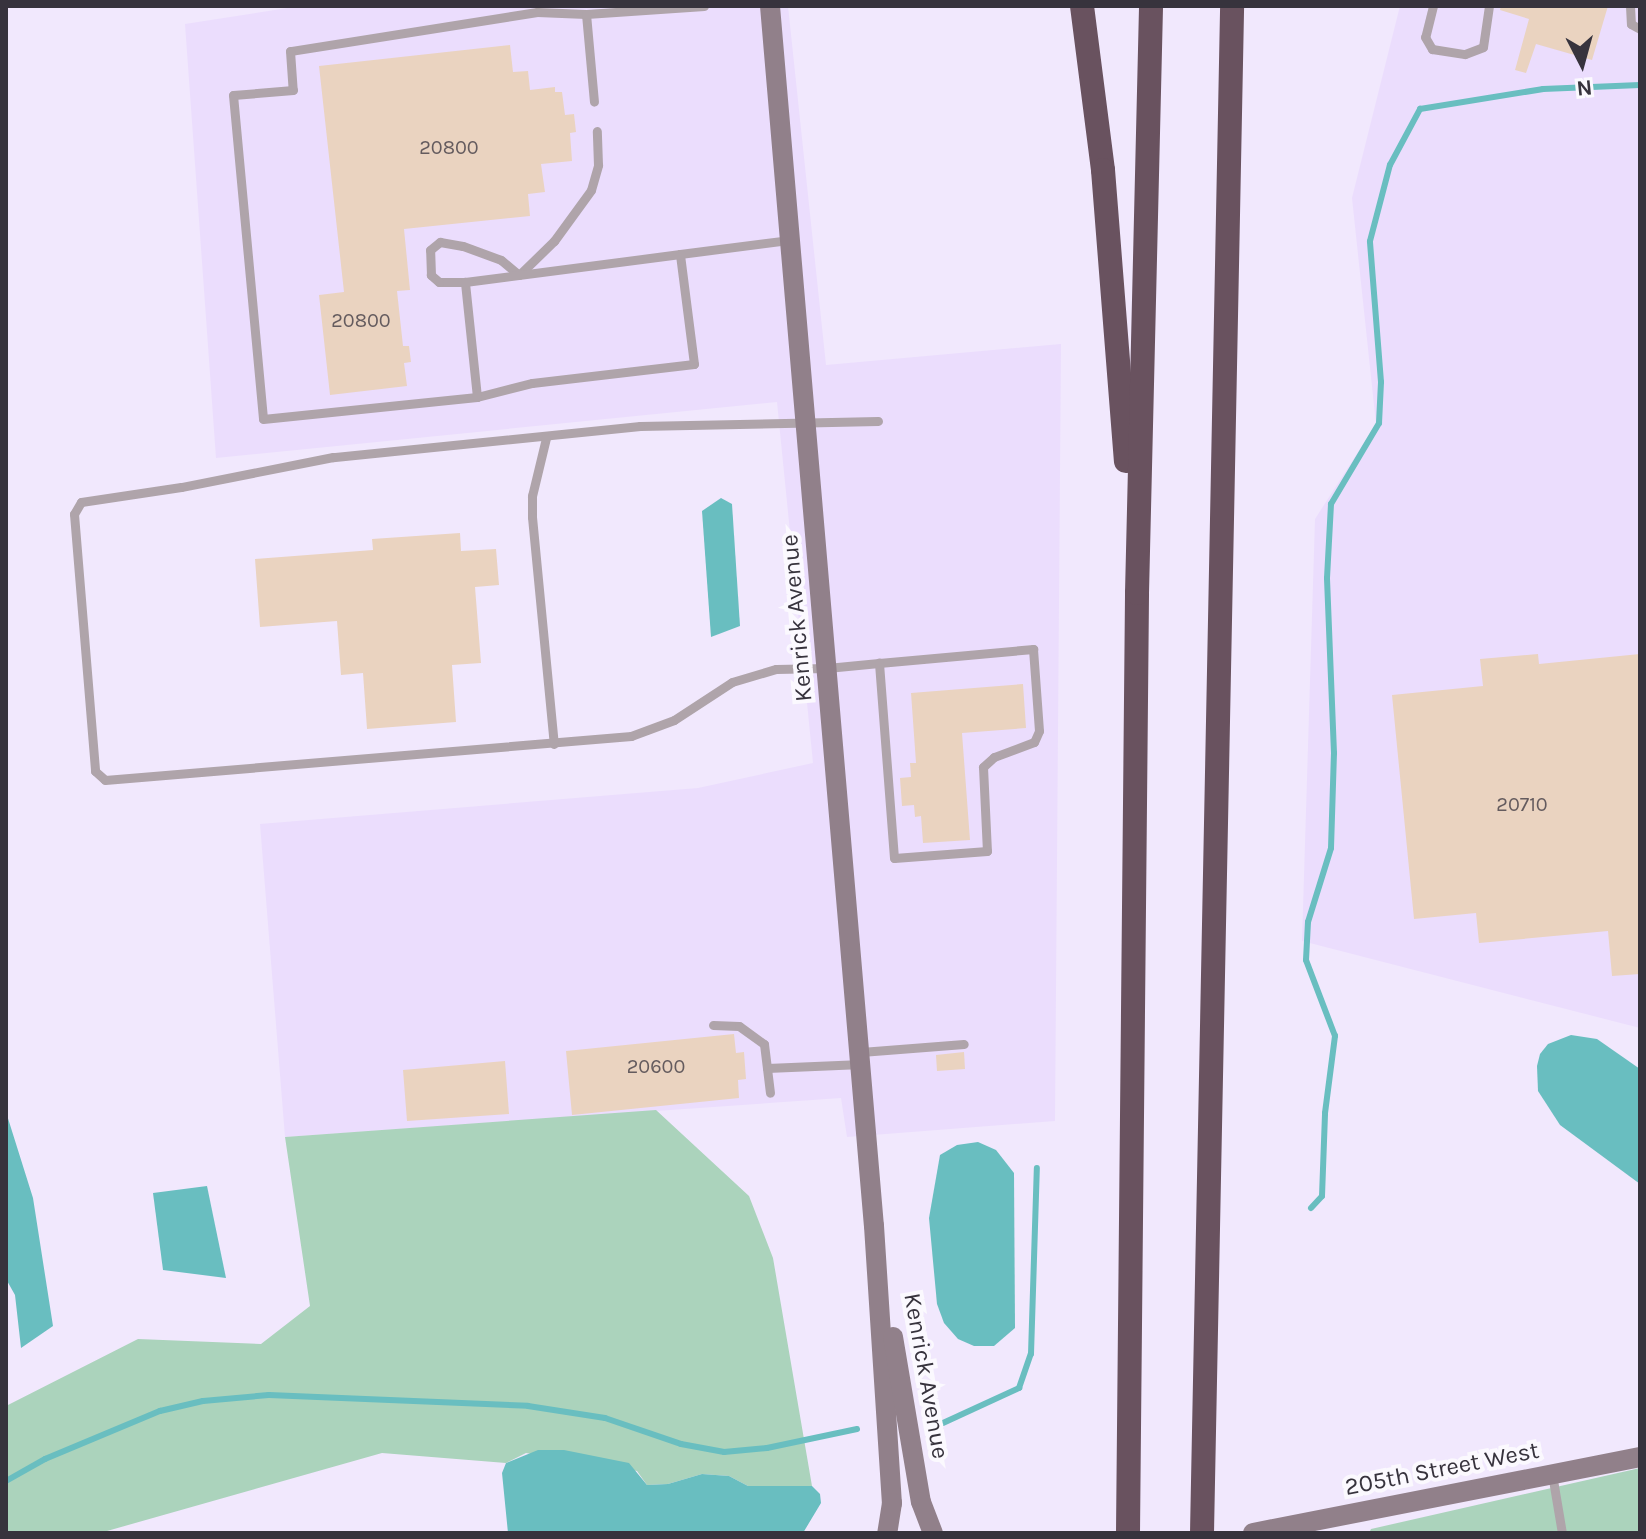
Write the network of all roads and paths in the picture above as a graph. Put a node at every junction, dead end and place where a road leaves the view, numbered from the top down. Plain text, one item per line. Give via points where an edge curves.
1 (704, 6) edge
2 (770, 6) edge
3 (1082, 6) edge
4 (1151, 6) edge
5 (1232, 6) edge
6 (1433, 6) edge
7 (1489, 6) edge
8 (1630, 6) edge
9 (586, 14) junction
10 (1640, 29) edge
11 (594, 102) dead end
12 (597, 131) dead end
13 (790, 240) junction
14 (680, 254) junction
15 (519, 275) junction
16 (465, 282) junction
17 (477, 397) junction
18 (878, 421) dead end
19 (806, 422) junction
20 (546, 438) junction
21 (1137, 593) junction
22 (879, 663) junction
23 (827, 668) junction
24 (554, 744) junction
25 (713, 1025) dead end
26 (964, 1044) dead end
27 (861, 1058) junction
28 (767, 1068) junction
29 (770, 1093) dead end
30 (874, 1226) junction
31 (1640, 1457) edge
32 (1552, 1474) junction
33 (887, 1533) edge
34 (933, 1533) edge
35 (1128, 1533) edge
36 (1202, 1533) edge
37 (1253, 1533) edge
38 (1562, 1533) edge

1 - 9 lane
2 - 13 street, Kenrick Avenue
3 - 21 highway via 1103,170
4 - 21 highway
5 - 36 highway
6 - 7 lane via 1425,37 1432,49 1465,54 1483,47
8 - 10 lane via 1631,24
9 - 11 lane
9 - 17 lane via 537,12 290,51 293,90 233,95 263,419
12 - 15 lane via 598,165 591,190 554,241
13 - 14 lane
13 - 19 street, Kenrick Avenue
14 - 15 lane
14 - 17 lane via 694,364 532,383
15 - 16 lane
15 - 16 lane via 501,260 463,246 440,242 430,250 431,275 439,282
16 - 17 lane
18 - 19 lane
19 - 20 lane via 640,426
19 - 23 street, Kenrick Avenue
20 - 24 lane via 532,496
20 - 24 lane via 333,457 81,502 74,514 95,771 105,780
21 - 35 highway
22 - 22 lane via 1033,649 1039,731 1034,742 994,757 983,767 987,851 894,858
22 - 23 lane
23 - 24 lane via 776,669 732,682 674,720 631,736
23 - 27 street, Kenrick Avenue
25 - 28 lane via 739,1026 755,1035 764,1044
26 - 27 lane
27 - 28 lane
27 - 30 street, Kenrick Avenue
28 - 29 lane
30 - 33 street, Kenrick Avenue via 892,1503
30 - 34 street, Kenrick Avenue via 921,1502
31 - 32 street, 205th Street West
32 - 37 street, 205th Street West
32 - 38 lane

